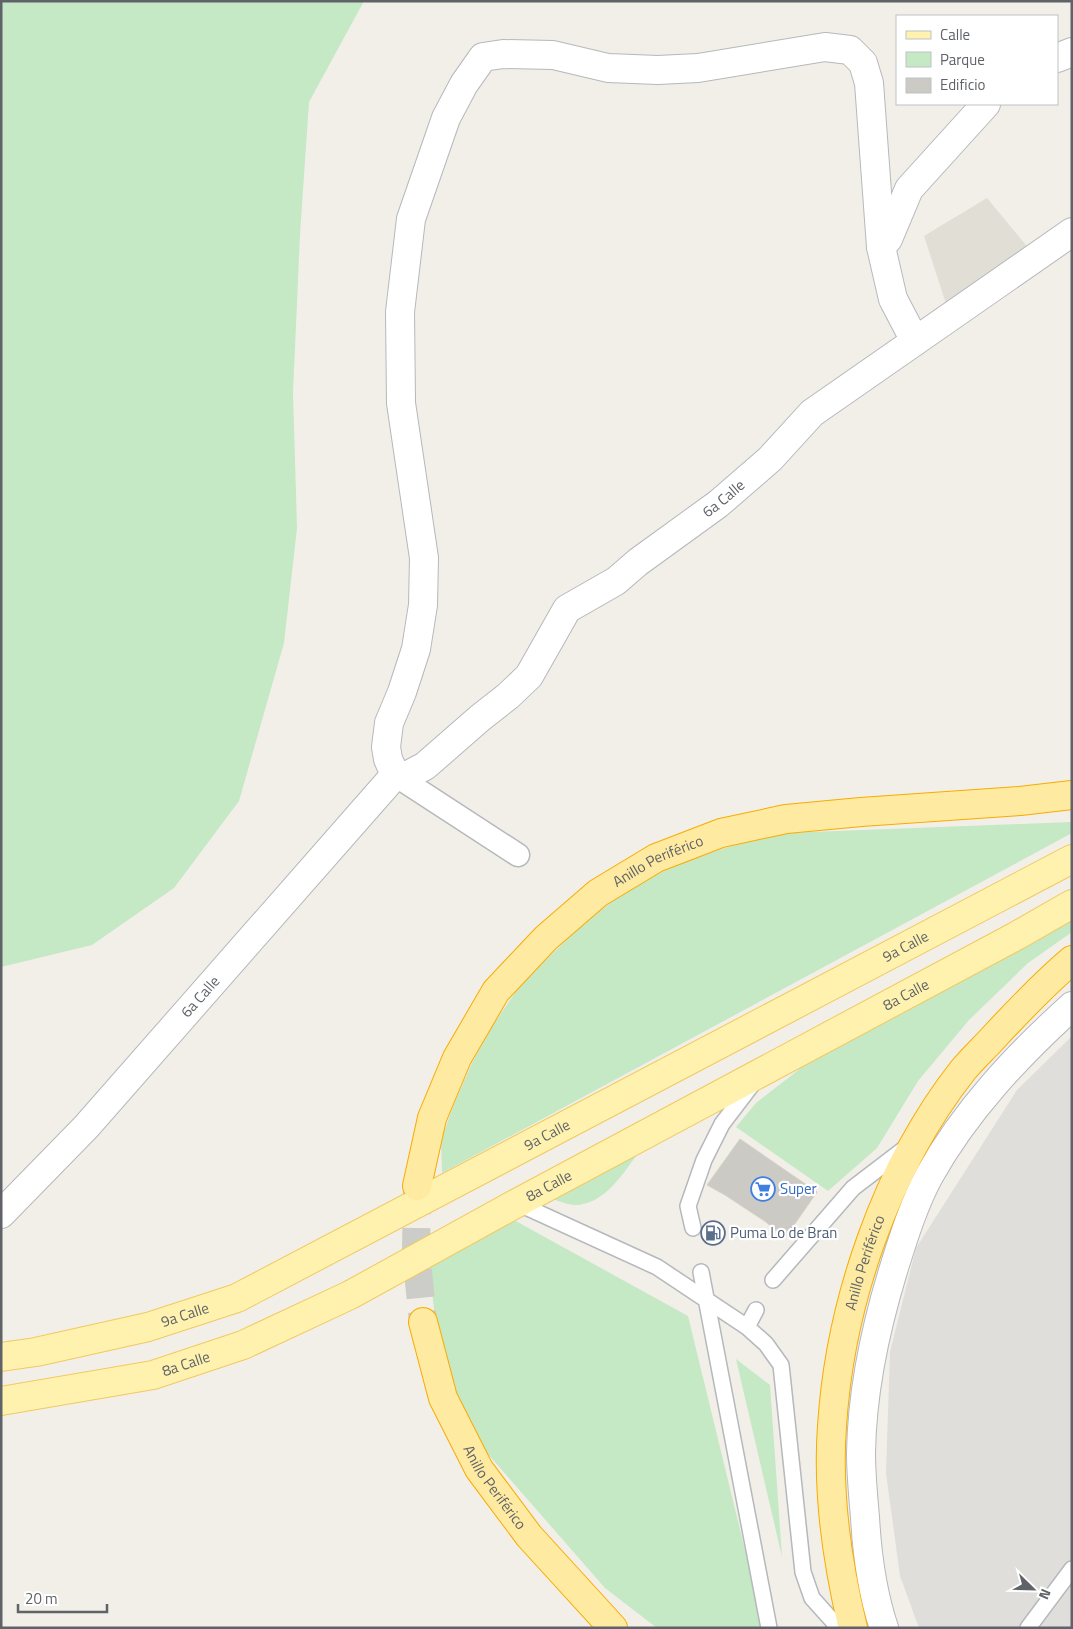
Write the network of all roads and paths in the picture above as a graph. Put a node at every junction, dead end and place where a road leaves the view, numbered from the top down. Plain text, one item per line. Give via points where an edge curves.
1 (1072, 52) edge
2 (1058, 58) edge
3 (985, 105) edge
4 (1072, 232) edge
5 (881, 247) junction
6 (915, 341) junction
7 (395, 775) junction
8 (1072, 795) edge
9 (518, 855) dead end
10 (1072, 859) edge
11 (1072, 904) edge
12 (1072, 960) edge
13 (1072, 1006) edge
14 (763, 1070) junction
15 (918, 1139) junction
16 (417, 1186) tunnel mouth
17 (517, 1203) junction
18 (1, 1214) edge
19 (692, 1228) dead end
20 (701, 1272) dead end
21 (773, 1280) dead end
22 (706, 1301) junction
23 (756, 1310) dead end
24 (423, 1322) tunnel mouth
25 (747, 1327) junction
26 (1, 1357) edge
27 (1, 1401) edge
28 (1072, 1569) edge
29 (605, 1619) edge
30 (622, 1628) edge
31 (769, 1628) edge
32 (839, 1628) edge
33 (853, 1628) edge
34 (884, 1628) edge
35 (1028, 1628) edge

1 - 2 street
3 - 5 street via 909,188 888,239
4 - 6 street, 6a Calle
5 - 6 street via 893,299
5 - 7 street via 869,83 863,63 850,50 825,47 698,68 658,70 608,68 553,55 483,57 446,118 411,219 400,312 401,403 424,558 423,605 416,649 389,723 386,747
6 - 7 street, 6a Calle via 812,413 770,459 718,504 616,581 567,609 529,676 425,766 408,775
7 - 9 street
7 - 18 street, 6a Calle via 86,1128
8 - 16 highway, Anillo Periférico via 786,819 721,833 656,858 598,893 546,938 496,991 457,1058 432,1118
10 - 26 main road, 9a Calle via 237,1298 148,1327
11 - 14 main road, 8a Calle
12 - 15 highway, Anillo Periférico via 964,1069
13 - 34 street, Anillo Periférico via 1014,1062 950,1142 929,1177 909,1222 890,1281 872,1349 862,1416 861,1454 867,1547
14 - 17 main road, 8a Calle
14 - 19 lane via 722,1124 704,1160 688,1206
15 - 21 lane via 853,1188
15 - 33 highway, Anillo Periférico via 883,1212 864,1262 842,1346 836,1390 832,1426 833,1510
17 - 22 lane via 657,1267
17 - 27 main road, 8a Calle via 350,1295 243,1345 152,1375
20 - 22 lane
22 - 25 lane
22 - 31 lane
23 - 25 lane
24 - 29 highway, Anillo Periférico via 443,1398 479,1469 529,1536
25 - 32 lane via 766,1344 781,1365 803,1572 812,1598
28 - 35 lane
29 - 30 highway, Anillo Periférico

